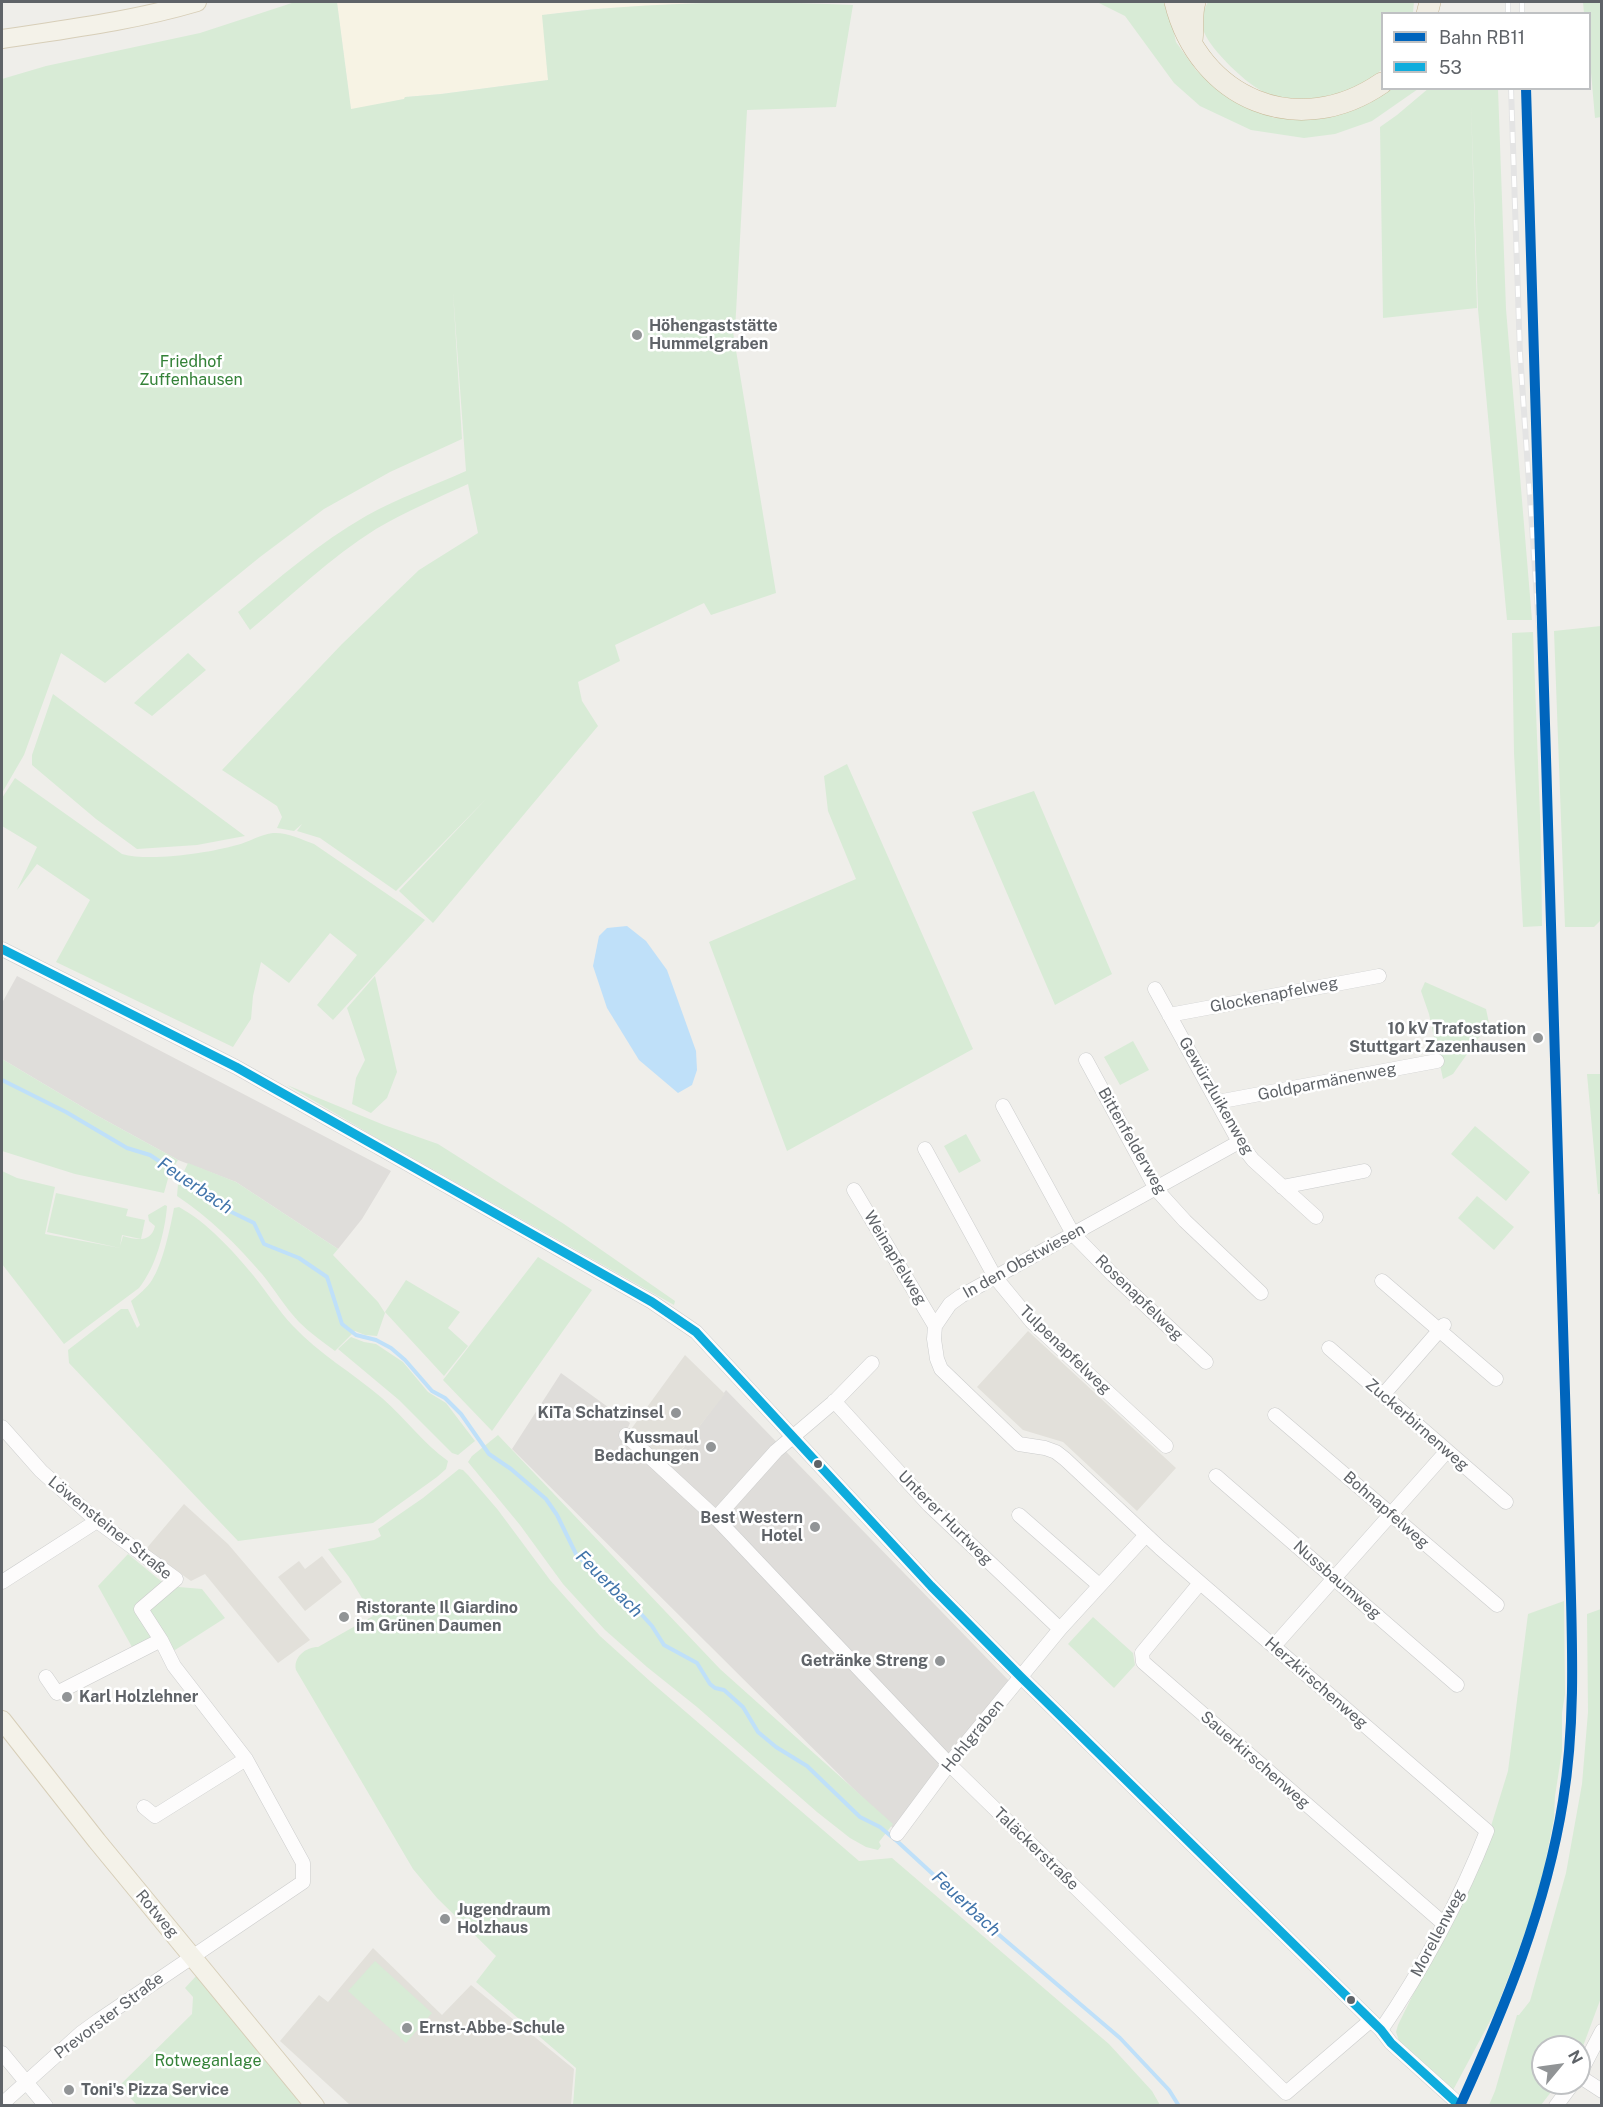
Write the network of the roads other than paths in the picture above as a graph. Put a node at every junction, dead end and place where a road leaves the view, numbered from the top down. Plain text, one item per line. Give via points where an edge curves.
1 (197, 2) edge
2 (1175, 2) edge
3 (1195, 2) edge
4 (2, 39) edge
5 (1191, 44) junction
6 (1381, 84) edge
7 (2, 949) edge
8 (1379, 976) dead end
9 (1155, 989) dead end
10 (1169, 1015) junction
11 (1086, 1060) dead end
12 (1437, 1061) dead end
13 (1217, 1102) junction
14 (1004, 1106) dead end
15 (1239, 1142) junction
16 (926, 1149) dead end
17 (1364, 1171) dead end
18 (1282, 1187) junction
19 (1156, 1189) junction
20 (854, 1190) dead end
21 (1316, 1217) dead end
22 (1073, 1234) junction
23 (995, 1277) junction
24 (1382, 1281) dead end
25 (1261, 1293) dead end
26 (935, 1326) junction
27 (1443, 1327) junction
28 (1329, 1348) dead end
29 (1206, 1362) dead end
30 (872, 1363) dead end
31 (1496, 1379) dead end
32 (1383, 1395) junction
33 (834, 1401) junction
34 (1275, 1415) dead end
35 (4, 1433) edge
36 (626, 1436) dead end
37 (794, 1436) junction
38 (1166, 1446) dead end
39 (1447, 1451) junction
40 (1216, 1476) dead end
41 (1506, 1502) dead end
42 (1391, 1514) junction
43 (1019, 1515) dead end
44 (716, 1518) junction
45 (97, 1521) junction
46 (1146, 1535) junction
47 (1334, 1578) junction
48 (2, 1582) edge
49 (1200, 1583) junction
50 (1099, 1585) junction
51 (1497, 1605) dead end
52 (1060, 1629) junction
53 (161, 1640) junction
54 (1274, 1646) junction
55 (46, 1677) dead end
56 (1021, 1677) junction
57 (1457, 1685) dead end
58 (2, 1720) edge
59 (246, 1759) junction
60 (950, 1764) junction
61 (144, 1807) dead end
62 (1487, 1831) joint
63 (897, 1834) dead end
64 (1443, 1923) junction
65 (192, 1956) junction
66 (1370, 2021) junction
67 (1381, 2030) junction
68 (1602, 2031) edge
69 (2, 2053) edge
70 (1591, 2053) edge
71 (26, 2082) junction
72 (2, 2104) edge
73 (46, 2106) edge
74 (315, 2106) edge
75 (1461, 2106) edge

1 - 4 main road via 117,22
2 - 5 highway
3 - 5 highway
5 - 6 highway via 1225,83 1252,99 1282,109 1329,108 1357,99
7 - 37 street via 236,1067 652,1302 696,1332
8 - 10 street, Glockenapfelweg
9 - 10 street, Gewürzluikenweg
10 - 13 street, Gewürzluikenweg
11 - 19 street, Bittenfelderweg
12 - 13 street, Goldparmänenweg
13 - 15 street, Gewürzluikenweg
14 - 22 street, Rosenapfelweg
15 - 18 street, Gewürzluikenweg
15 - 19 street, In den Obstwiesen
16 - 23 street, Tulpenapfelweg
17 - 18 street
18 - 21 street, Gewürzluikenweg
19 - 22 street, In den Obstwiesen
19 - 25 street, Bittenfelderweg
20 - 26 street, Weinapfelweg
22 - 23 street, In den Obstwiesen
22 - 29 street, Rosenapfelweg
23 - 26 street, In den Obstwiesen via 950,1304
23 - 38 street, Tulpenapfelweg via 1032,1322
24 - 27 street
26 - 46 street via 937,1359 949,1377 1019,1444 1056,1452
27 - 31 street
27 - 32 street
28 - 32 street, Zuckerbirnenweg
30 - 33 street
32 - 39 street, Zuckerbirnenweg
33 - 37 street
33 - 52 street, Unterer Hurtweg via 929,1505
34 - 42 street, Bohnapfelweg
35 - 45 street, Löwensteiner Straße
36 - 44 street, Taläckerstraße
37 - 44 street via 776,1450
37 - 56 street via 931,1586
39 - 41 street, Zuckerbirnenweg
39 - 42 street
40 - 47 street, Nussbaumweg
42 - 47 street
42 - 51 street, Bohnapfelweg
43 - 50 street
44 - 60 street, Taläckerstraße
45 - 48 street
45 - 53 street, Löwensteiner Straße via 176,1579 141,1609
46 - 49 street, Herzkirschenweg
46 - 50 street, Hohlgraben
47 - 54 street
47 - 57 street, Nussbaumweg
49 - 54 street, Herzkirschenweg
49 - 64 street, Sauerkirschenweg via 1142,1653 1143,1662
50 - 52 street, Hohlgraben
52 - 56 street, Hohlgraben
53 - 55 street via 57,1693
53 - 59 street, Löwensteiner Straße via 174,1666
54 - 62 street, Herzkirschenweg
56 - 60 street, Hohlgraben
56 - 66 street
58 - 65 main road, Rotweg
59 - 61 street via 155,1816
59 - 65 street, Löwensteiner Straße via 303,1863 303,1882
60 - 63 street, Hohlgraben
60 - 66 street, Taläckerstraße via 1286,2093
62 - 64 street, Morellenweg
64 - 67 street, Morellenweg
65 - 71 street, Prevorster Straße via 81,2033
65 - 74 main road, Rotweg
66 - 67 street
67 - 75 street
68 - 70 street
69 - 71 street
71 - 72 street, Prevorster Straße
71 - 73 street

